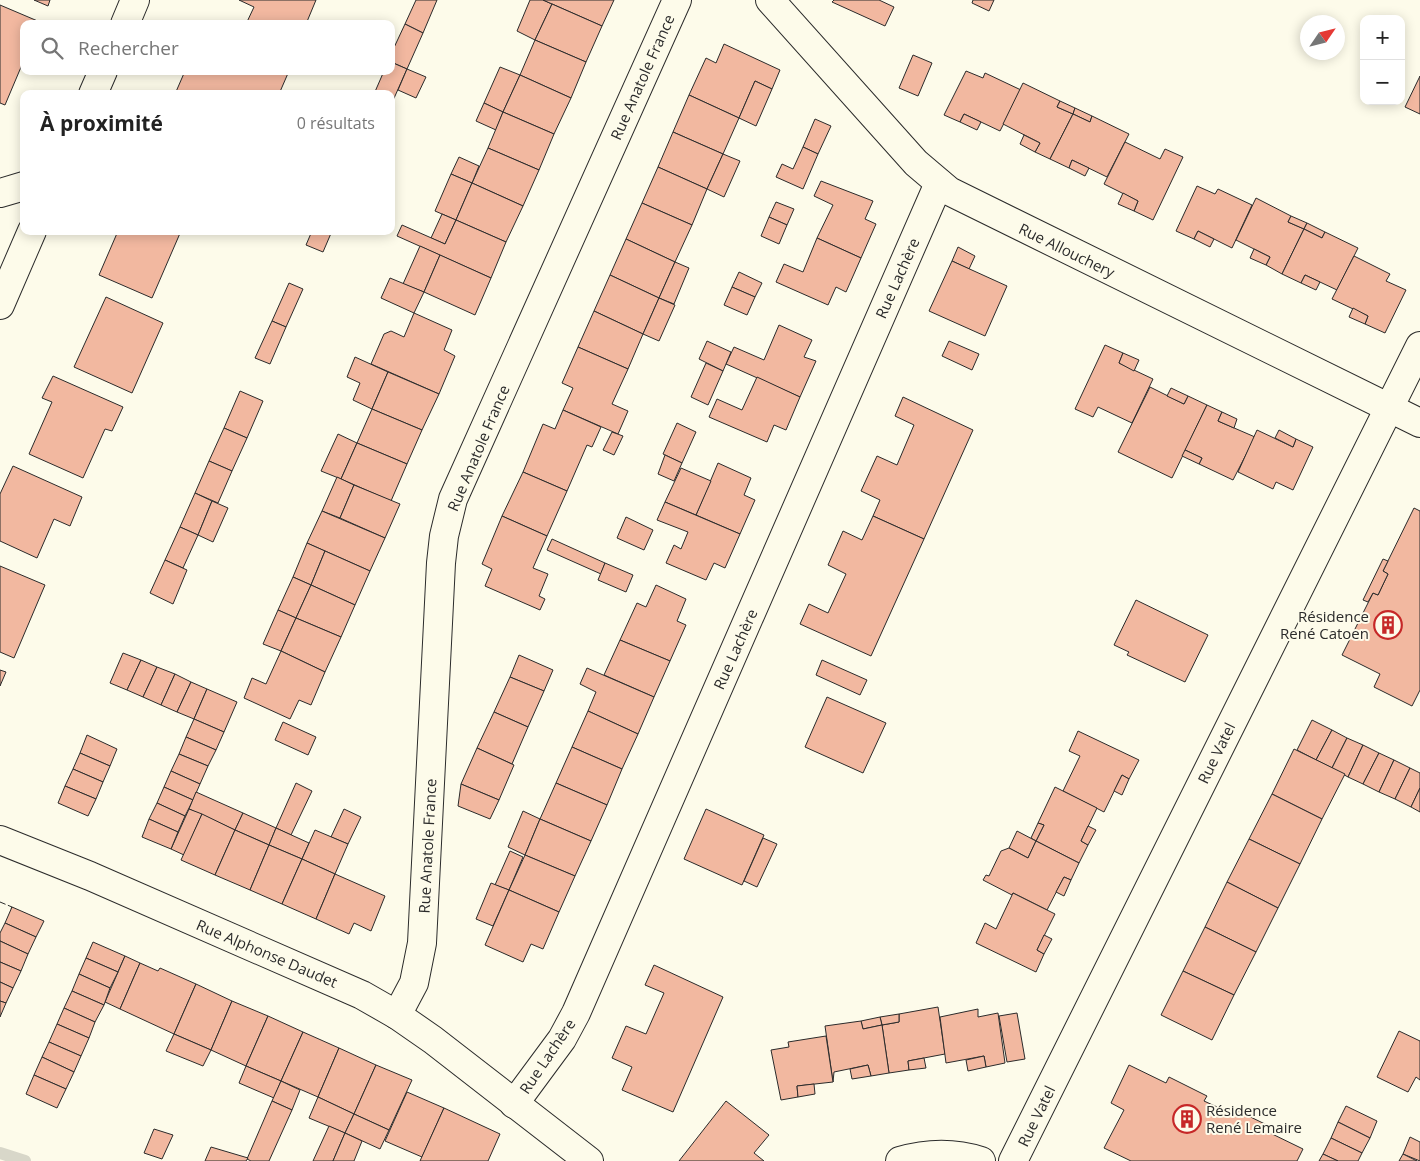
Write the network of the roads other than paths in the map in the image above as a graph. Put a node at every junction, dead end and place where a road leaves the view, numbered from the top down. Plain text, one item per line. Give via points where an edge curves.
1 (135, 0) edge
2 (677, 0) edge
3 (770, 0) edge
4 (127, 20) edge
5 (102, 75) edge
6 (96, 90) edge
7 (939, 184) junction
8 (20, 187) edge
9 (0, 193) edge
10 (30, 235) edge
11 (0, 305) edge
12 (1420, 346) edge
13 (1389, 408) junction
14 (1420, 423) edge
15 (0, 840) edge
16 (397, 1015) junction
17 (514, 1104) junction
18 (589, 1161) edge
19 (900, 1161) edge
20 (981, 1161) edge
21 (1013, 1161) edge

1 - 4 street
2 - 16 street, Rue Anatole France via 453,499 441,563 422,943 414,983
3 - 7 street, Rue Allouchery via 916,163
5 - 6 street
7 - 13 street, Rue Allouchery via 961,198
7 - 17 street, Rue Lachère via 576,1013 562,1039
8 - 9 street
10 - 11 street
12 - 13 street, Rue Vatel
13 - 14 street, Rue Allouchery
13 - 21 street, Rue Vatel
15 - 16 street, Rue Alphonse Daudet via 337,983
16 - 17 street, Rue Alphonse Daudet via 434,1040
17 - 18 street, Rue Alphonse Daudet
19 - 20 street via 928,1154 970,1157

